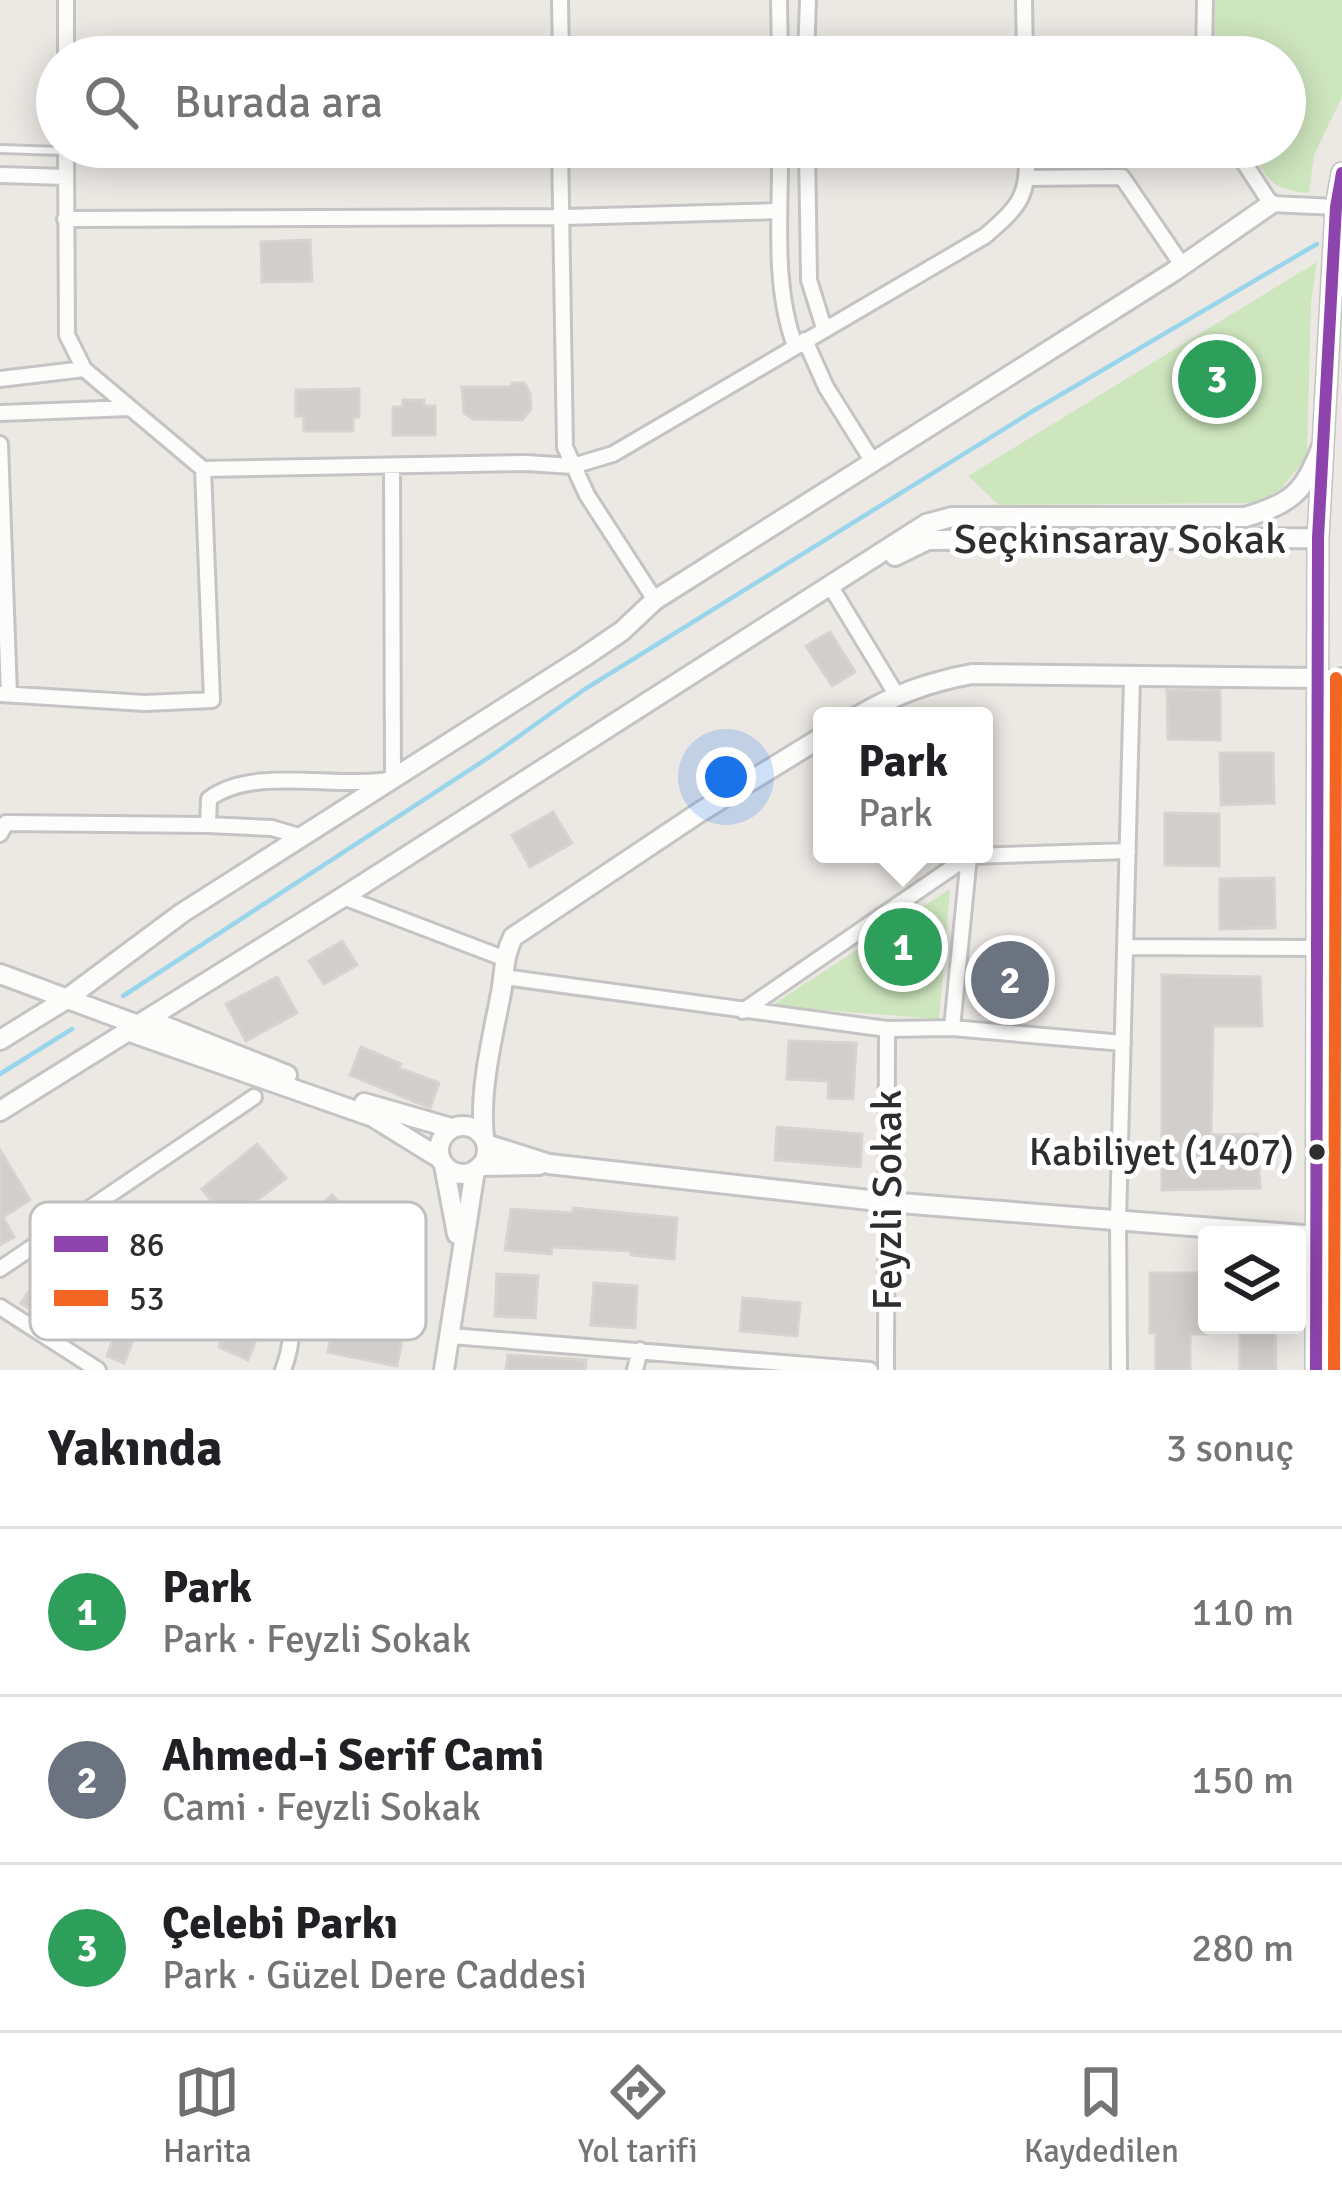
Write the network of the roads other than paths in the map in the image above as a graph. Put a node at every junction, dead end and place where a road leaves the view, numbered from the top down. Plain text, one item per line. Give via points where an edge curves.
1 (66, 0) edge
2 (560, 0) edge
3 (779, 0) edge
4 (808, 0) edge
5 (1024, 0) edge
6 (1204, 0) edge
7 (66, 36) edge
8 (561, 36) edge
9 (780, 36) edge
10 (807, 36) edge
11 (1025, 36) edge
12 (1204, 36) edge
13 (0, 149) edge
14 (36, 149) edge
15 (65, 168) edge
16 (560, 168) edge
17 (779, 168) edge
18 (807, 168) edge
19 (1028, 168) edge
20 (1248, 168) edge
21 (1342, 173) edge
22 (0, 176) edge
23 (65, 176) junction
24 (1028, 178) junction
25 (1271, 204) junction
26 (1336, 207) junction
27 (778, 211) junction
28 (560, 217) junction
29 (65, 219) junction
30 (1182, 266) junction
31 (824, 328) junction
32 (800, 343) junction
33 (84, 369) junction
34 (0, 380) edge
35 (130, 408) junction
36 (0, 413) edge
37 (0, 444) edge
38 (1322, 446) junction
39 (873, 462) junction
40 (573, 466) junction
41 (392, 467) junction
42 (203, 469) junction
43 (1318, 538) junction
44 (831, 587) junction
45 (655, 599) junction
46 (1318, 678) junction
47 (1132, 679) junction
48 (1342, 679) edge
49 (4, 694) edge
50 (896, 694) junction
51 (1342, 695) edge
52 (874, 707) edge
53 (1342, 720) edge
54 (813, 743) edge
55 (393, 779) junction
56 (208, 825) junction
57 (0, 834) edge
58 (302, 837) junction
59 (1127, 851) junction
60 (993, 855) edge
61 (959, 863) edge
62 (968, 863) edge
63 (343, 897) junction
64 (1342, 942) edge
65 (1125, 947) junction
66 (1318, 948) junction
67 (503, 967) junction
68 (0, 974) edge
69 (65, 1000) junction
70 (743, 1011) junction
71 (137, 1025) junction
72 (952, 1028) junction
73 (887, 1029) junction
74 (0, 1040) edge
75 (1123, 1043) junction
76 (487, 1068) junction
77 (254, 1097) dead end
78 (0, 1111) edge
79 (455, 1127) junction
80 (485, 1141) junction
81 (442, 1162) junction
82 (549, 1164) junction
83 (477, 1168) junction
84 (100, 1202) edge
85 (887, 1202) junction
86 (1118, 1220) junction
87 (1316, 1236) junction
88 (30, 1249) edge
89 (461, 1257) junction
90 (0, 1268) edge
91 (0, 1307) edge
92 (30, 1326) edge
93 (451, 1336) junction
94 (51, 1340) edge
95 (291, 1340) edge
96 (640, 1350) junction
97 (1342, 1354) edge
98 (98, 1370) edge
99 (283, 1370) edge
100 (444, 1370) edge
101 (635, 1370) edge
102 (870, 1370) edge
103 (886, 1370) edge
104 (1119, 1370) edge
105 (1316, 1370) edge

1 - 7 street
2 - 8 street
3 - 9 street
4 - 10 street
5 - 11 street
6 - 12 street
13 - 14 lane
15 - 23 street
16 - 28 street
17 - 27 street
18 - 31 street via 809,280
19 - 24 street
20 - 25 street
21 - 26 street
22 - 23 street
23 - 29 street
24 - 30 street via 1123,177
24 - 31 street via 1017,208 985,236
25 - 26 street
25 - 30 street
26 - 38 street
27 - 28 street
27 - 32 street via 785,321
28 - 29 street
28 - 40 street via 561,385
29 - 33 street via 67,335
30 - 39 street
31 - 32 street
32 - 39 street
32 - 40 street via 613,454
33 - 34 street
33 - 35 street
35 - 36 street
35 - 42 street
37 - 49 street
38 - 43 street
38 - 44 street, Seçkinsaray Sokak via 1308,482 1282,506 1245,517 952,517 926,524
39 - 45 street
40 - 41 street
40 - 45 street
41 - 42 street
41 - 55 street
42 - 49 street via 212,700
43 - 44 street, Seçkinsaray Sokak via 928,540
43 - 46 street
44 - 50 street
44 - 63 street
45 - 55 street via 622,631
46 - 47 street
46 - 51 street
46 - 66 street
47 - 50 street via 973,674
47 - 59 street
48 - 51 street
50 - 52 street
51 - 53 street
54 - 67 street via 513,937
55 - 56 street via 225,787 209,799
55 - 58 street
56 - 57 street via 6,823
56 - 58 street
58 - 69 street
59 - 60 street
59 - 65 street
61 - 70 street
62 - 72 street
63 - 67 street
63 - 71 street
64 - 97 street
65 - 66 street
65 - 75 street
66 - 87 street
67 - 70 street
67 - 76 street
68 - 69 street
69 - 71 street
69 - 74 street
70 - 73 street
71 - 78 street
71 - 79 street
71 - 81 street via 373,1117
72 - 73 street
72 - 75 street
73 - 85 street, Feyzli Sokak
75 - 86 street
76 - 79 street
76 - 80 street
77 - 84 street
79 - 80 street via 474,1128
79 - 81 street via 440,1142
80 - 82 street
80 - 83 street
81 - 83 street via 455,1172
81 - 89 street
82 - 83 street
82 - 85 street
83 - 89 street
85 - 86 street
85 - 103 street, Feyzli Sokak
86 - 87 street
86 - 104 street
87 - 105 street
88 - 90 street
89 - 93 street
91 - 92 street
93 - 96 street
93 - 100 street
94 - 98 street
95 - 99 street
96 - 101 street
96 - 102 street

